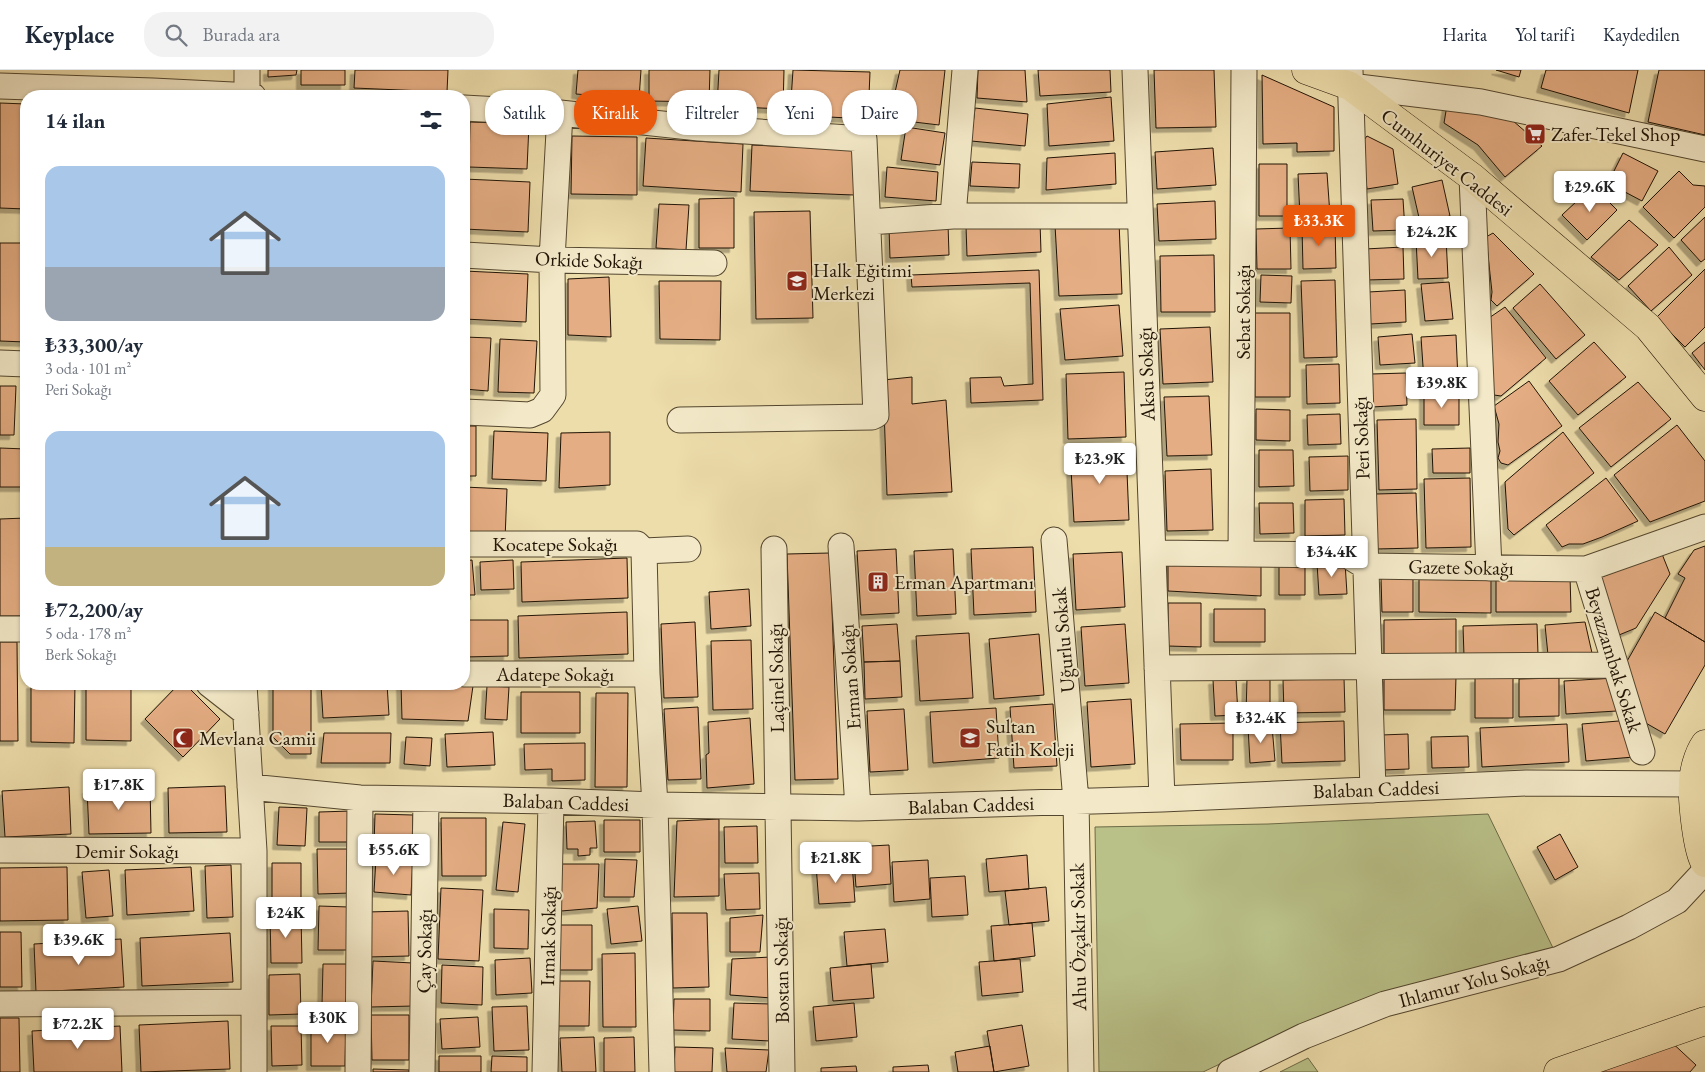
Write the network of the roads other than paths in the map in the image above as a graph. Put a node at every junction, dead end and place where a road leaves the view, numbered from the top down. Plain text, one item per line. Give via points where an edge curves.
1 (247, 70) edge
2 (965, 70) edge
3 (1135, 70) edge
4 (1244, 70) edge
5 (1306, 70) edge
6 (1350, 78) edge
7 (0, 86) edge
8 (153, 86) edge
9 (191, 90) edge
10 (247, 90) edge
11 (470, 108) edge
12 (485, 109) edge
13 (564, 113) edge
14 (559, 135) edge
15 (1705, 149) edge
16 (1472, 177) junction
17 (953, 216) junction
18 (1140, 216) junction
19 (869, 222) junction
20 (470, 255) edge
21 (552, 260) junction
22 (714, 263) dead end
23 (0, 363) edge
24 (20, 364) edge
25 (1705, 397) edge
26 (470, 412) edge
27 (680, 420) dead end
28 (1705, 527) edge
29 (1054, 540) dead end
30 (470, 544) edge
31 (841, 546) dead end
32 (688, 549) dead end
33 (774, 549) dead end
34 (644, 551) junction
35 (1152, 553) junction
36 (1241, 554) junction
37 (1366, 566) junction
38 (1489, 568) junction
39 (1586, 569) junction
40 (0, 629) edge
41 (20, 629) edge
42 (1615, 665) junction
43 (1369, 667) junction
44 (1157, 668) junction
45 (470, 674) edge
46 (647, 674) junction
47 (216, 690) edge
48 (244, 690) edge
49 (246, 713) junction
50 (1705, 744) edge
51 (1642, 752) dead end
52 (1699, 784) edge
53 (250, 787) junction
54 (1373, 790) junction
55 (360, 798) junction
56 (426, 799) junction
57 (1162, 799) junction
58 (551, 801) junction
59 (1076, 801) junction
60 (655, 805) junction
61 (778, 808) junction
62 (858, 808) junction
63 (0, 850) edge
64 (254, 850) junction
65 (1703, 853) edge
66 (254, 1002) junction
67 (0, 1004) edge
68 (1705, 1021) edge
69 (254, 1072) edge
70 (358, 1072) edge
71 (422, 1072) edge
72 (545, 1072) edge
73 (662, 1072) edge
74 (782, 1072) edge
75 (1081, 1072) edge
76 (1230, 1072) edge
77 (1558, 1072) edge

1 - 10 street
2 - 17 street
3 - 18 street, Aksu Sokağı
4 - 36 street, Sebat Sokağı
5 - 6 main road, Cumhuriyet Caddesi
6 - 15 street
6 - 16 main road, Cumhuriyet Caddesi
6 - 37 street, Peri Sokağı
7 - 8 street
8 - 9 street
11 - 12 street
13 - 19 street via 699,128 864,139
14 - 21 street
16 - 25 main road, Cumhuriyet Caddesi via 1648,327
16 - 38 street
17 - 18 street
17 - 19 street
18 - 35 street, Aksu Sokağı
19 - 27 street via 876,415 857,418
20 - 21 street, Orkide Sokağı
21 - 22 street, Orkide Sokağı
21 - 26 street via 553,395 542,410 530,415
23 - 24 street
28 - 39 street, Gazete Sokağı
29 - 59 street, Uğurlu Sokak
30 - 34 street, Kocatepe Sokağı via 637,544
31 - 62 street, Erman Sokağı
32 - 34 street
33 - 61 street, Laçinel Sokağı
34 - 46 street
35 - 36 street, Gazete Sokağı
35 - 44 street, Aksu Sokağı
36 - 37 street, Gazete Sokağı via 1347,555
37 - 38 street, Gazete Sokağı
37 - 43 street, Peri Sokağı
38 - 39 street, Gazete Sokağı
39 - 42 street, Beyazzambak Sokak
40 - 41 street
42 - 43 street
42 - 51 street, Beyazzambak Sokak
43 - 44 street
43 - 54 street, Peri Sokağı
44 - 57 street, Aksu Sokağı
45 - 46 street, Adatepe Sokağı
46 - 60 street
47 - 49 street
48 - 49 street
49 - 53 street
50 - 52 main road via 1700,750
52 - 54 street, Balaban Caddesi via 1526,783
52 - 65 main road
53 - 55 street, Balaban Caddesi
53 - 64 street
54 - 57 street, Balaban Caddesi
55 - 56 street, Balaban Caddesi
55 - 70 street
56 - 58 street, Balaban Caddesi
56 - 71 street, Çay Sokağı
57 - 59 street, Balaban Caddesi
58 - 60 street, Balaban Caddesi
58 - 72 street, Irmak Sokağı
59 - 62 street, Balaban Caddesi
59 - 75 street, Ahu Özçakır Sokak
60 - 61 street, Balaban Caddesi
60 - 73 street
61 - 62 street, Balaban Caddesi
61 - 74 street, Bostan Sokağı
63 - 64 street, Demir Sokağı
64 - 66 street
65 - 76 street, Ihlamur Yolu Sokağı via 1677,901 1629,927 1559,958 1385,1004 1304,1036
66 - 67 street
66 - 69 street
68 - 77 main road

